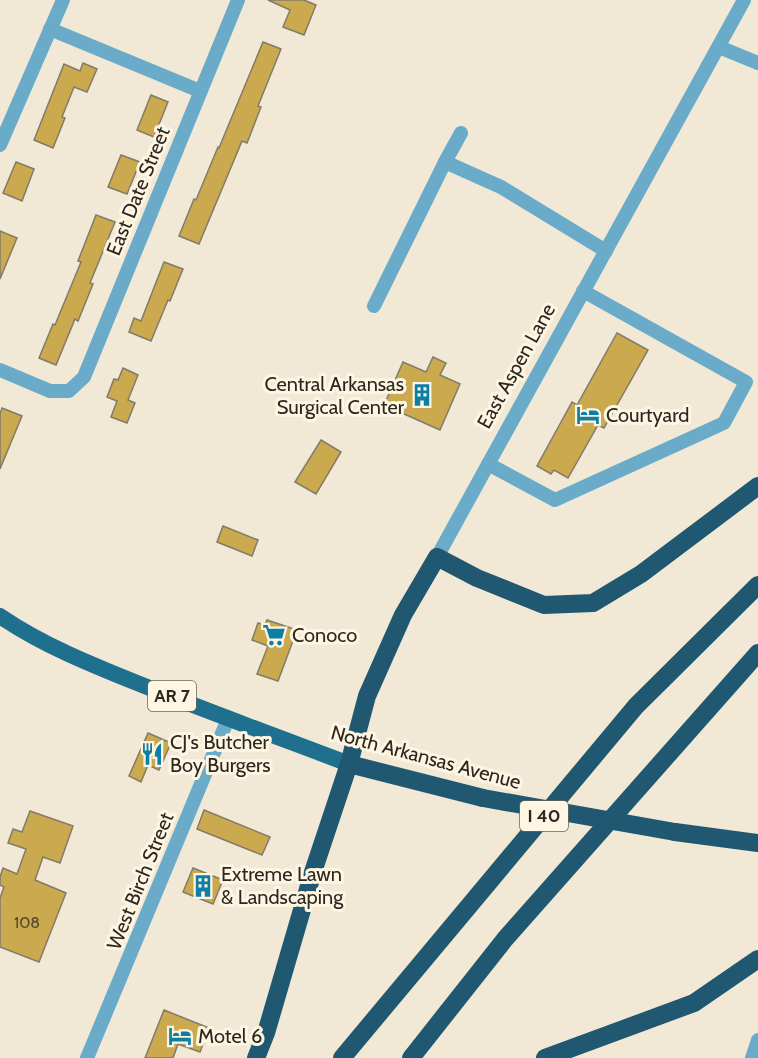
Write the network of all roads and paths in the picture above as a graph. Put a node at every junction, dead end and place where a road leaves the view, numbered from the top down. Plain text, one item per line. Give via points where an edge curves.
1 (63, 0) edge
2 (238, 0) edge
3 (744, 0) edge
4 (50, 29) junction
5 (718, 47) junction
6 (758, 63) edge
7 (200, 91) junction
8 (461, 133) dead end
9 (0, 145) edge
10 (445, 162) junction
11 (606, 251) junction
12 (583, 291) junction
13 (375, 306) dead end
14 (0, 370) edge
15 (488, 464) junction
16 (758, 486) edge
17 (437, 557) junction
18 (758, 585) edge
19 (0, 616) edge
20 (758, 653) edge
21 (228, 719) junction
22 (349, 764) junction
23 (758, 843) edge
24 (758, 959) edge
25 (758, 1040) edge
26 (87, 1058) edge
27 (256, 1058) edge
28 (342, 1058) edge
29 (411, 1058) edge
30 (544, 1058) edge
31 (753, 1058) edge

1 - 4 street
2 - 7 street, East Date Street
3 - 5 street, East Aspen Lane
4 - 7 street
4 - 9 street
5 - 6 street
5 - 11 street, East Aspen Lane
7 - 14 street, East Date Street via 84,377 69,391 50,391
8 - 10 street
10 - 11 street via 501,187
10 - 13 street
11 - 12 street, East Aspen Lane
12 - 15 street, East Aspen Lane
12 - 15 street via 746,382 724,423 555,500
15 - 17 street, East Aspen Lane
16 - 17 highway via 641,574 593,603 544,605
17 - 22 highway, East Aspen Lane via 403,615 367,696
18 - 28 highway, I 40 via 636,706
19 - 21 main road, North Arkansas Avenue / AR 7 via 86,662
20 - 29 highway, I 40 via 505,939
21 - 22 main road, North Arkansas Avenue / AR 7
21 - 26 street, West Birch Street
22 - 23 highway, North Arkansas Avenue / AR 7, bridge via 483,798
22 - 27 highway, East Aspen Lane
24 - 30 highway via 694,1003
25 - 31 street

